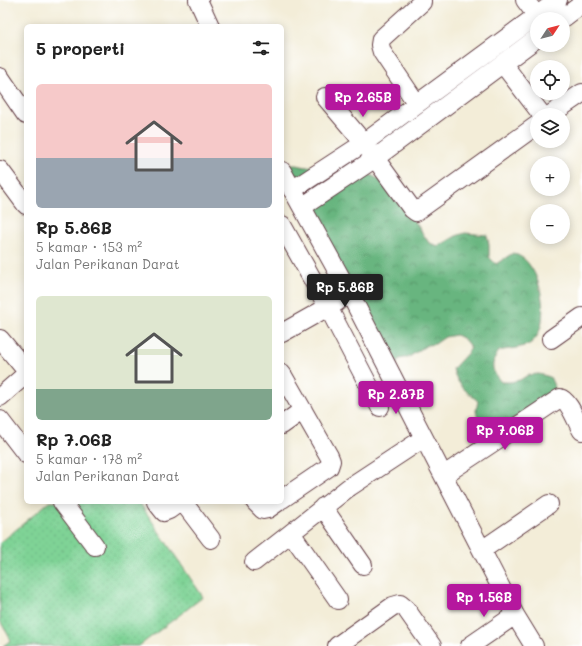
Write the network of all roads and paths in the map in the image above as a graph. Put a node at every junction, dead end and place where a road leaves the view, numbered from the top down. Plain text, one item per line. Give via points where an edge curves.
1 (198, 0) edge
2 (422, 0) edge
3 (525, 0) edge
4 (558, 0) edge
5 (582, 4) edge
6 (534, 12) edge
7 (542, 12) edge
8 (570, 13) edge
9 (530, 21) edge
10 (206, 24) edge
11 (530, 43) edge
12 (503, 64) junction
13 (0, 77) edge
14 (582, 93) edge
15 (325, 97) dead end
16 (417, 104) junction
17 (537, 108) edge
18 (560, 108) edge
19 (24, 112) edge
20 (530, 129) edge
21 (364, 143) junction
22 (374, 159) junction
23 (0, 170) edge
24 (284, 175) edge
25 (292, 190) junction
26 (24, 202) edge
27 (302, 207) junction
28 (284, 229) edge
29 (351, 296) junction
30 (328, 307) junction
31 (582, 317) edge
32 (284, 332) edge
33 (0, 339) edge
34 (551, 339) dead end
35 (24, 368) edge
36 (24, 376) edge
37 (284, 377) edge
38 (0, 397) edge
39 (380, 407) dead end
40 (303, 410) junction
41 (0, 420) edge
42 (284, 424) edge
43 (582, 431) edge
44 (424, 438) junction
45 (24, 451) edge
46 (444, 474) junction
47 (284, 498) edge
48 (64, 504) edge
49 (158, 504) edge
50 (177, 504) edge
51 (185, 504) edge
52 (257, 504) edge
53 (275, 504) edge
54 (549, 504) dead end
55 (324, 507) junction
56 (291, 533) junction
57 (211, 539) dead end
58 (95, 546) dead end
59 (482, 550) junction
60 (254, 562) dead end
61 (363, 565) dead end
62 (338, 600) dead end
63 (515, 615) junction
64 (337, 646) edge
65 (432, 646) edge
66 (470, 646) edge
67 (534, 646) edge

1 - 10 street
2 - 16 street via 381,39 380,45 382,52
3 - 6 street
4 - 7 street
5 - 8 street
9 - 16 street
11 - 12 street
12 - 17 street
12 - 22 street
13 - 19 street
14 - 18 street
15 - 21 street
16 - 21 street
20 - 22 street via 416,212
21 - 22 street
21 - 25 street
22 - 27 street
23 - 26 street
24 - 25 street
25 - 27 street
27 - 29 street
28 - 30 street
29 - 30 street
29 - 44 street
30 - 32 street
30 - 39 street
31 - 34 street
33 - 35 street
36 - 38 street
37 - 40 street
40 - 42 street
40 - 47 street via 331,461 329,467
41 - 45 street
43 - 46 street via 564,399 560,398
44 - 46 street
44 - 55 street via 348,488
46 - 59 street
48 - 58 street
49 - 50 street via 164,512
51 - 57 street
52 - 53 street via 263,510
54 - 59 street
55 - 56 street
55 - 61 street
56 - 60 street
56 - 62 street
59 - 63 street
63 - 66 street
63 - 67 street
64 - 65 street via 393,606 400,604

